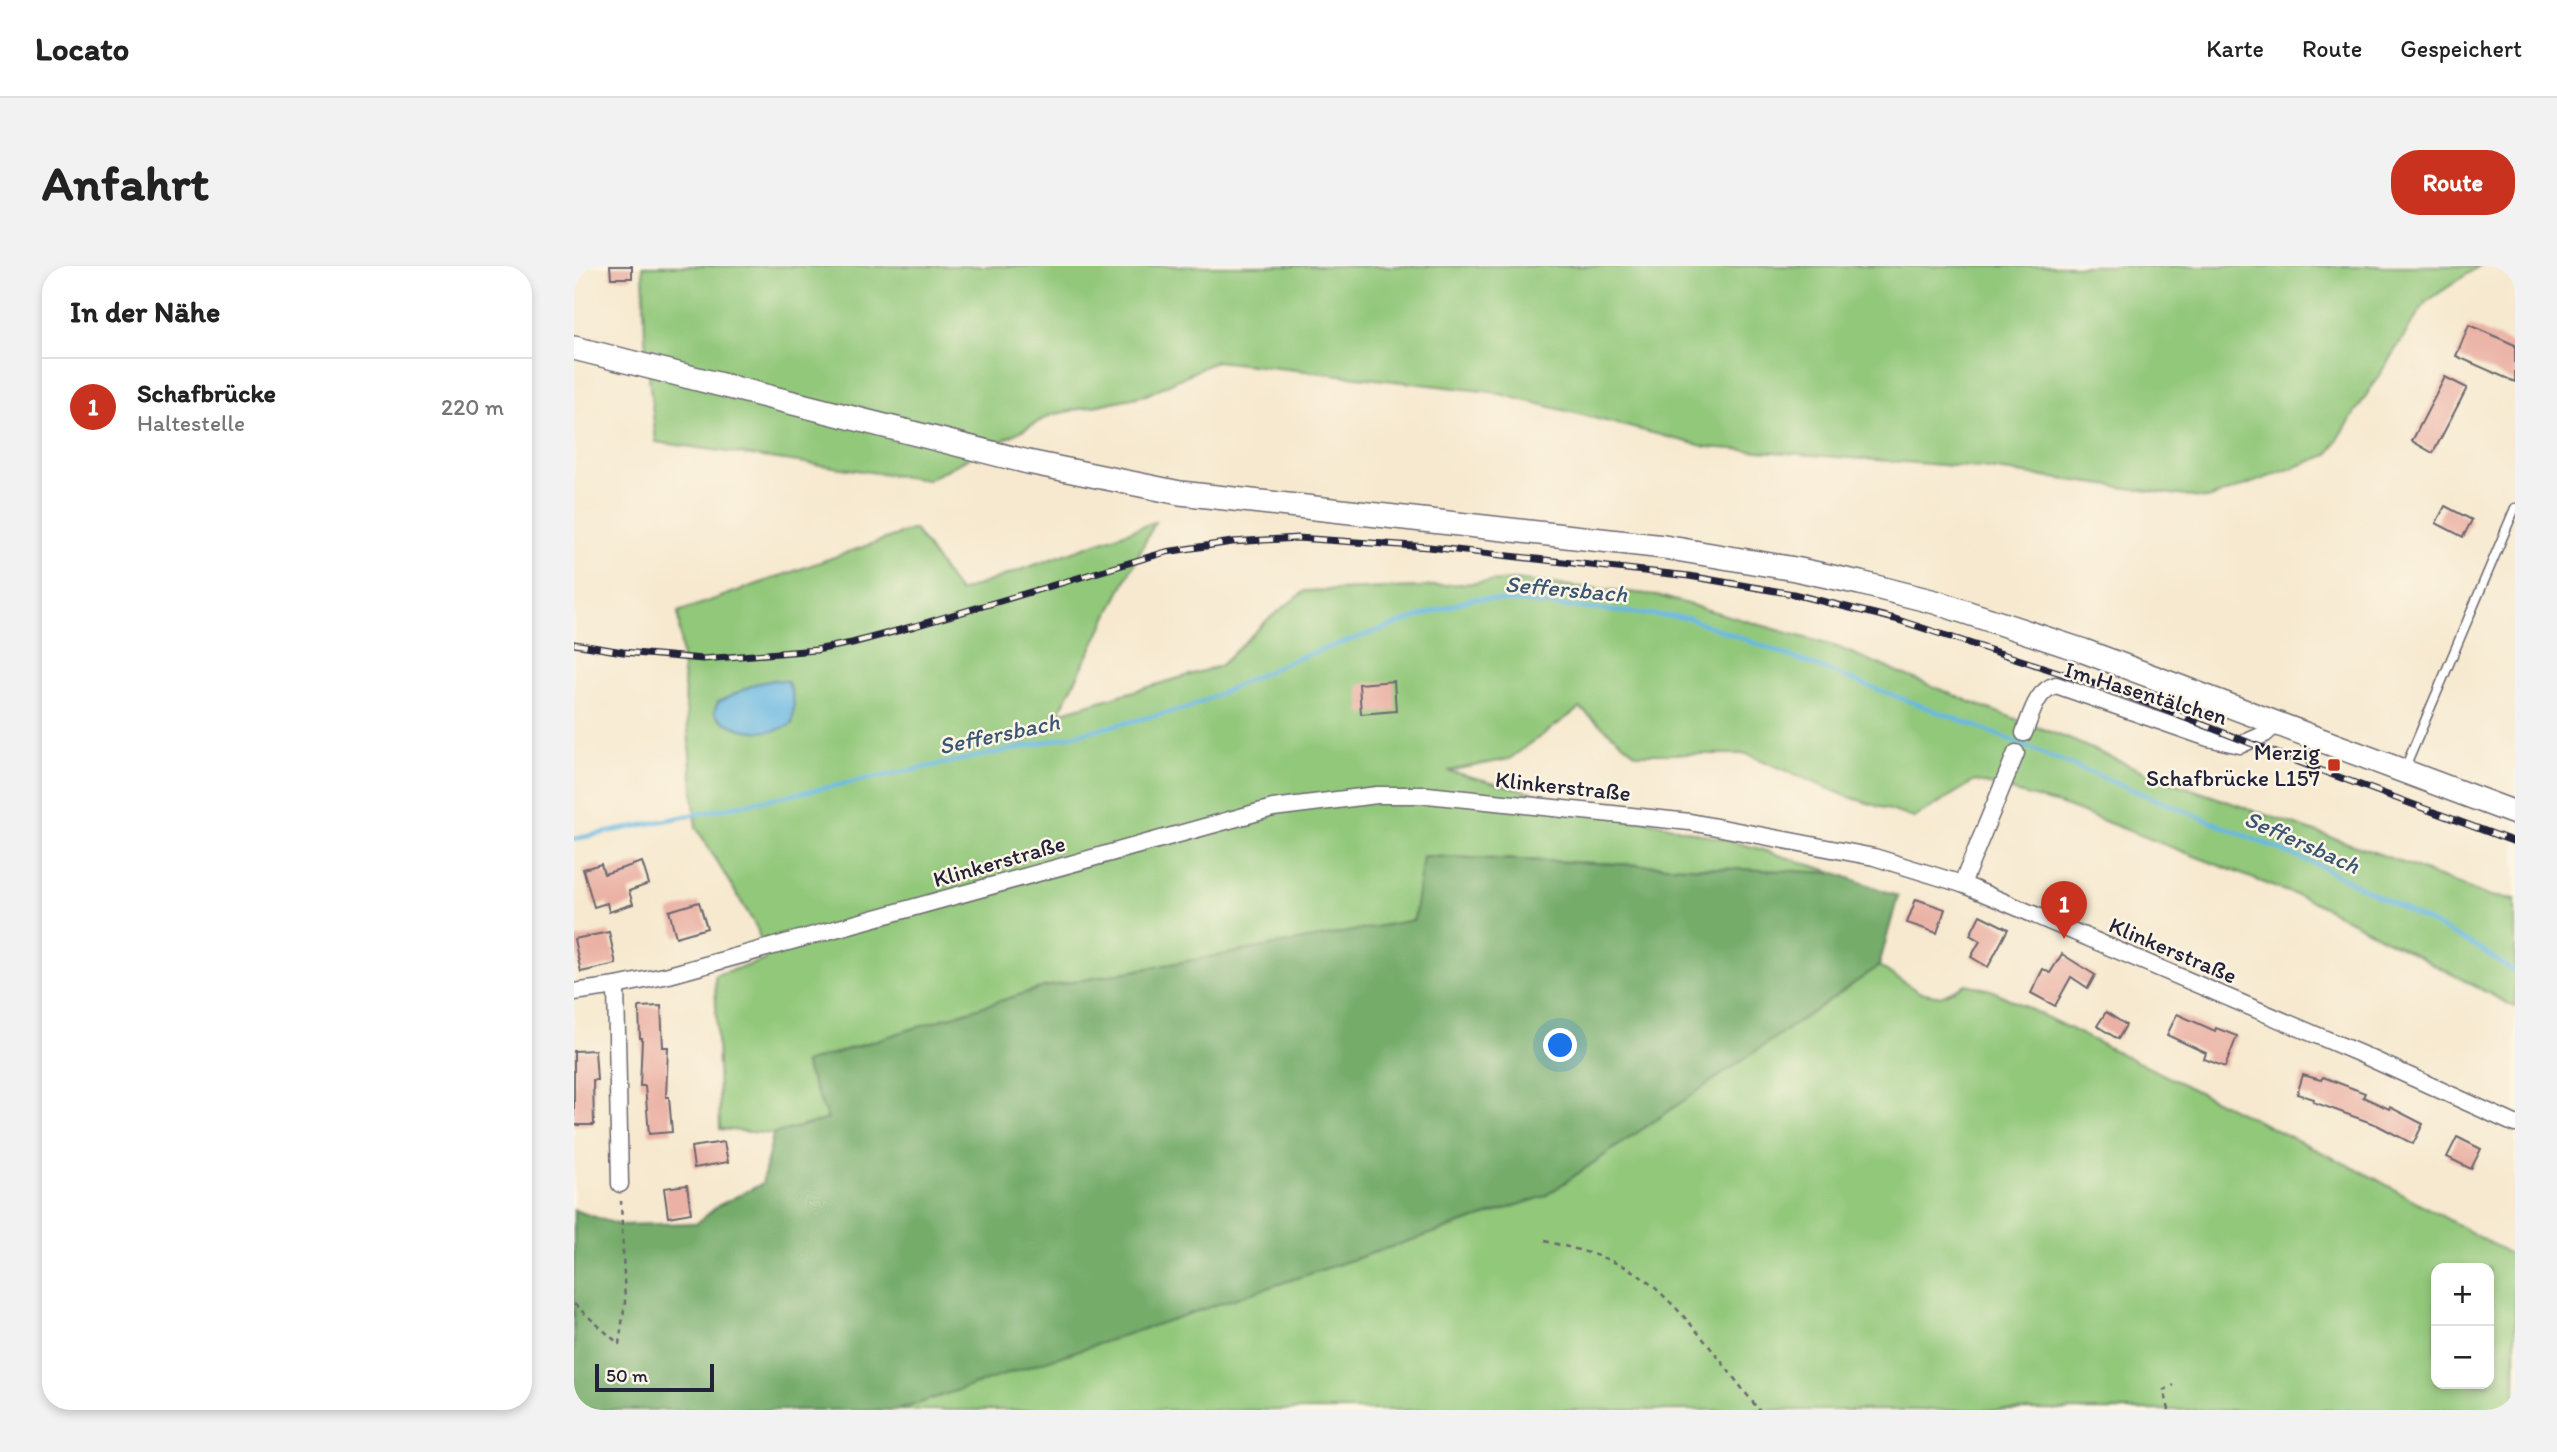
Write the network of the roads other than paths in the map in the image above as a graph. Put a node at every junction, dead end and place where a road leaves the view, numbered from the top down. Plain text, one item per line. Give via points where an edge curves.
1 (574, 348) edge
2 (2515, 508) edge
3 (2276, 724) junction
4 (2024, 733) dead end
5 (2016, 753) dead end
6 (2404, 771) junction
7 (2515, 813) edge
8 (1962, 884) junction
9 (616, 986) junction
10 (574, 992) edge
11 (2515, 1124) edge
12 (620, 1184) road end

1 - 3 main road via 1028,462 1181,493 1664,547 1860,583 2000,622
2 - 6 lane
3 - 4 street, Im Hasentälchen via 2240,745 2056,685 2039,698
3 - 6 main road
5 - 8 street
6 - 7 main road
8 - 9 street, Klinkerstraße via 1874,858 1690,822 1427,795 1377,795 1273,808
8 - 11 street, Klinkerstraße
9 - 10 street, Klinkerstraße
9 - 12 street

